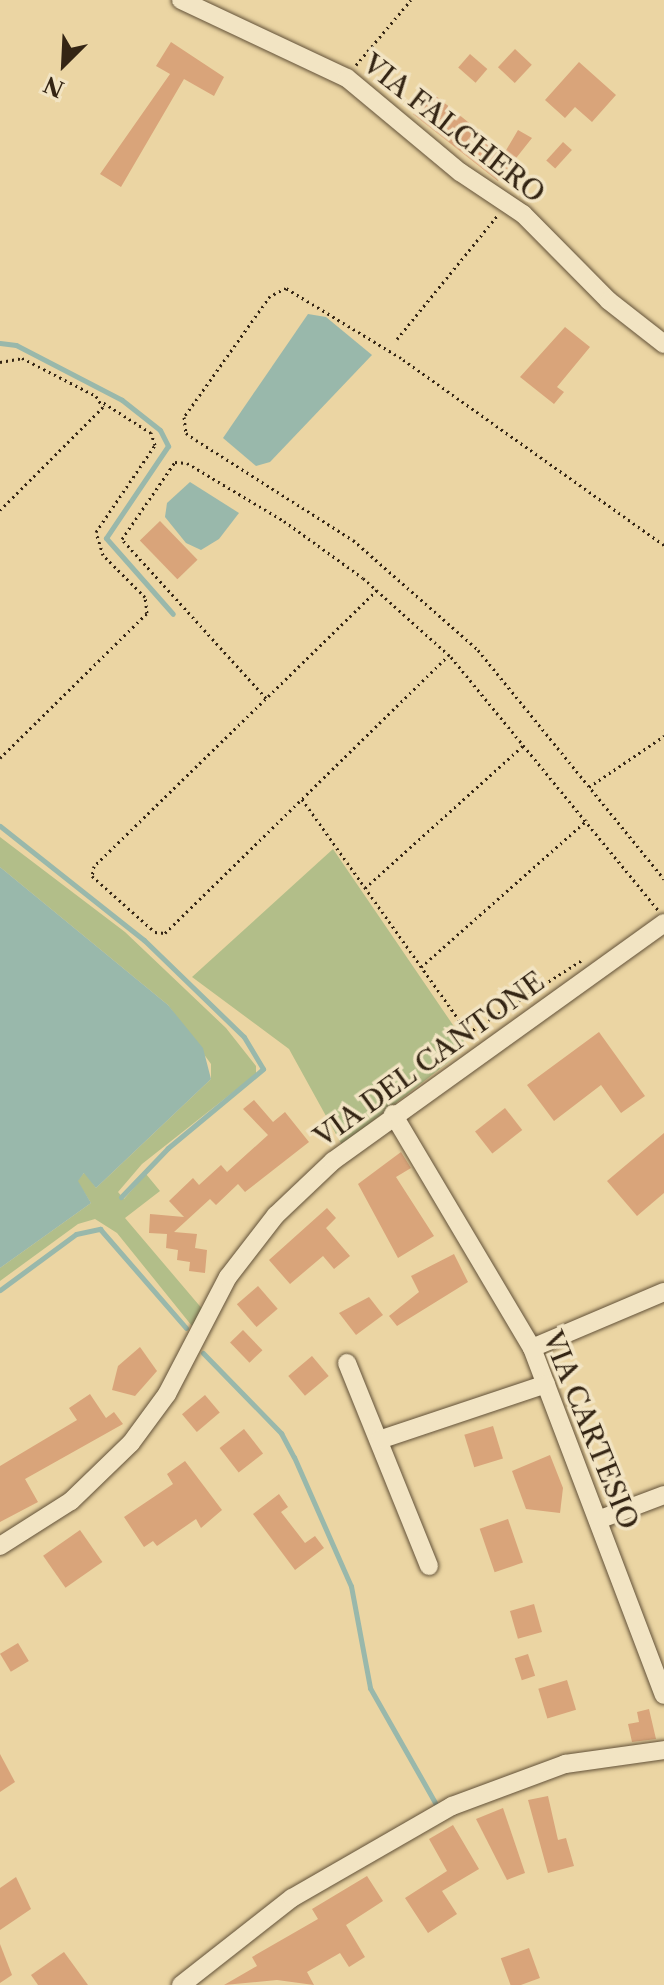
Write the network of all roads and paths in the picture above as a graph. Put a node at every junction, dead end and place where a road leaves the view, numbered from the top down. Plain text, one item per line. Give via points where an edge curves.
1 (181, 0) edge
2 (411, 0) edge
3 (347, 78) junction
4 (507, 204) junction
5 (397, 339) dead end
6 (664, 344) edge
7 (0, 362) edge
8 (101, 401) junction
9 (0, 510) edge
10 (664, 545) edge
11 (377, 590) junction
12 (449, 655) junction
13 (266, 698) junction
14 (664, 736) edge
15 (525, 744) junction
16 (0, 758) edge
17 (589, 787) junction
18 (302, 799) junction
19 (587, 820) junction
20 (664, 879) edge
21 (365, 888) junction
22 (644, 917) dead end
23 (662, 917) edge
24 (592, 953) dead end
25 (421, 967) junction
26 (393, 1114) junction
27 (664, 1292) edge
28 (532, 1348) junction
29 (347, 1363) dead end
30 (546, 1384) junction
31 (379, 1440) junction
32 (664, 1495) edge
33 (598, 1520) junction
34 (0, 1546) edge
35 (429, 1566) dead end
36 (664, 1695) edge
37 (664, 1750) edge
38 (181, 1985) edge

1 - 3 street, VIA FALCHERO
2 - 3 path
3 - 4 street, VIA FALCHERO
4 - 5 path
4 - 6 street, VIA FALCHERO
7 - 8 path via 22,358
8 - 9 path via 102,412
8 - 16 path via 151,433 155,445 96,532 103,555 145,597 147,613
10 - 17 path via 401,358 286,288 270,296 184,417 186,433 353,540 478,650
11 - 12 path
11 - 13 path
11 - 13 path via 284,521 187,463 169,466 122,539
12 - 15 path
12 - 18 path
13 - 18 path via 94,866 92,876 155,932 165,933
14 - 17 path
15 - 19 path
15 - 21 path
17 - 20 path
18 - 21 path
19 - 23 path
19 - 25 path
21 - 25 path
22 - 23 path
23 - 26 street, VIA DEL CANTONE
24 - 25 path via 473,1034
26 - 28 street, VIA CARTESIO
26 - 34 street, VIA DEL CANTONE via 276,1215 228,1277 167,1394 131,1443 71,1501
27 - 28 street
28 - 30 street, VIA CARTESIO
29 - 31 street
30 - 31 street
30 - 33 street, VIA CARTESIO
31 - 35 street
32 - 33 street
33 - 36 street, VIA CARTESIO
37 - 38 street via 565,1764 452,1806 292,1898

